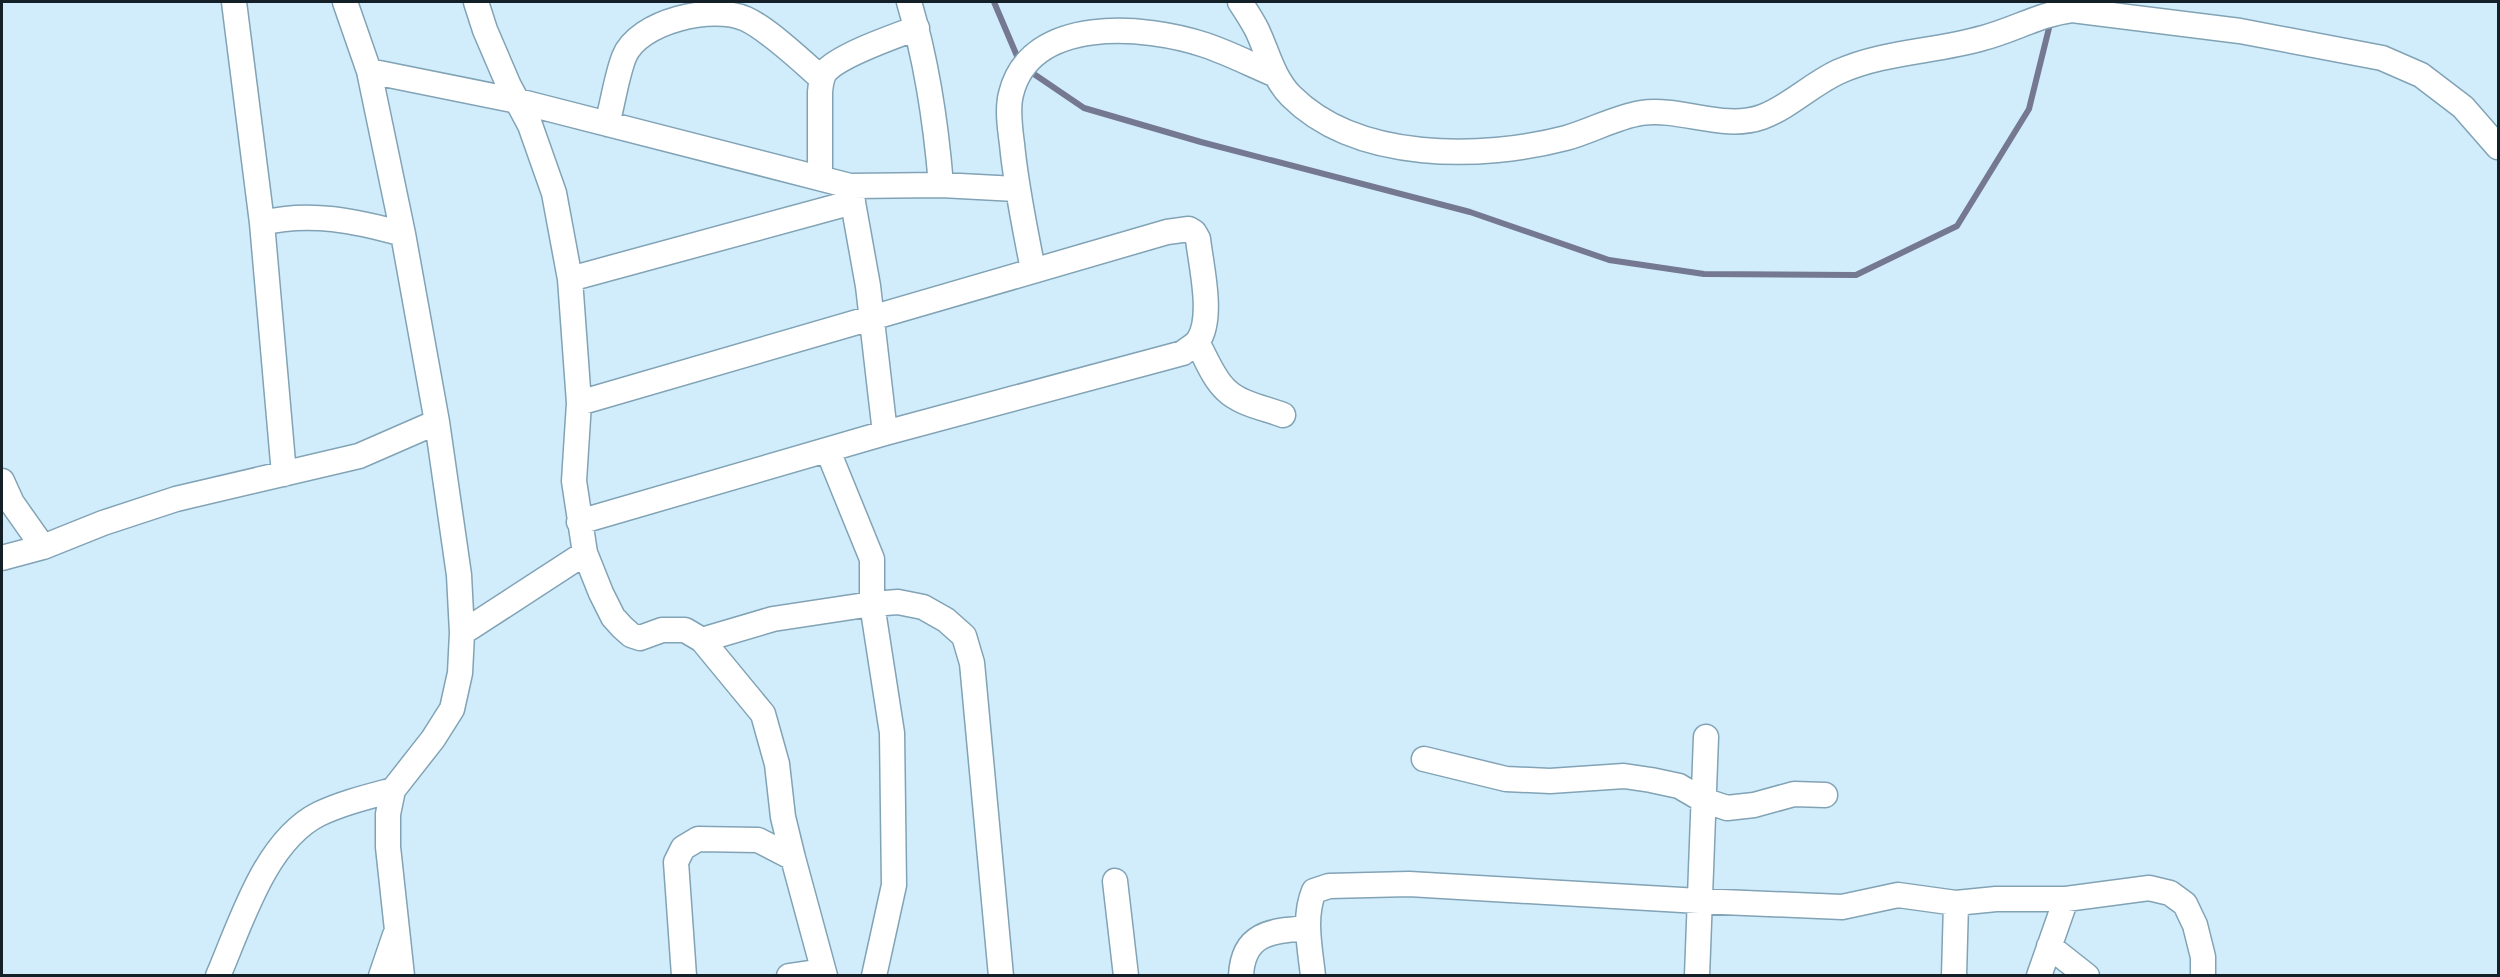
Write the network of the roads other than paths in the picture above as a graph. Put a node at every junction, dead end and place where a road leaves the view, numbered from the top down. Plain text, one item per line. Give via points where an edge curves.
1 (234, 2) edge
2 (345, 2) edge
3 (476, 2) edge
4 (909, 2) edge
5 (1240, 2) edge
6 (685, 9) edge
7 (917, 28) junction
8 (369, 71) junction
9 (1276, 75) junction
10 (822, 79) junction
11 (518, 101) junction
12 (607, 124) junction
13 (2499, 147) edge
14 (820, 178) junction
15 (941, 185) junction
16 (1016, 189) junction
17 (852, 194) junction
18 (262, 224) junction
19 (403, 234) junction
20 (1034, 270) junction
21 (570, 279) junction
22 (871, 319) junction
23 (1197, 342) junction
24 (579, 404) junction
25 (1283, 415) dead end
26 (437, 422) junction
27 (885, 433) junction
28 (828, 451) junction
29 (284, 474) junction
30 (2, 481) edge
31 (579, 522) junction
32 (43, 547) junction
33 (585, 553) junction
34 (2, 558) edge
35 (872, 604) junction
36 (462, 633) junction
37 (702, 640) junction
38 (1706, 737) dead end
39 (1424, 759) dead end
40 (393, 790) junction
41 (1825, 795) dead end
42 (1703, 800) junction
43 (793, 858) junction
44 (1115, 881) dead end
45 (2066, 898) junction
46 (1699, 901) junction
47 (1956, 903) junction
48 (1308, 928) junction
49 (397, 930) junction
50 (2049, 946) junction
51 (824, 973) edge
52 (219, 975) edge
53 (381, 975) edge
54 (402, 975) edge
55 (684, 975) edge
56 (789, 975) edge
57 (874, 975) edge
58 (1001, 975) edge
59 (1126, 975) edge
60 (1241, 975) edge
61 (1313, 975) edge
62 (1697, 975) edge
63 (1954, 975) edge
64 (2039, 975) edge
65 (2087, 975) edge
66 (2203, 975) edge

1 - 18 street
2 - 8 street
3 - 11 street
4 - 7 street
5 - 9 street
6 - 10 street via 747,19
6 - 12 street via 641,36 625,56
7 - 10 street via 837,63
7 - 15 street via 934,111
8 - 11 street
8 - 19 street
9 - 13 street via 1290,95 1309,110 1372,142 1434,152 1481,150 1567,138 1639,113 1658,111 1742,121 1762,117 1835,73 1864,61 1984,38 2072,10 2240,31 2382,58 2421,75 2463,107
9 - 16 street via 1205,45 1167,35 1117,31 1084,33 1062,40 1037,53 1018,74 1010,96
10 - 14 street
11 - 12 street
11 - 21 street via 554,193
12 - 14 street
14 - 17 street
15 - 16 street
15 - 17 street
16 - 20 street
17 - 21 street
17 - 22 street
18 - 19 street via 312,217
18 - 29 street
19 - 26 street
20 - 22 street
20 - 23 street via 1181,228 1189,229 1198,239 1205,298 1204,324
21 - 24 street
22 - 24 street
22 - 27 street
23 - 25 street via 1226,390
23 - 27 street via 1183,353 1157,361
24 - 31 street via 574,481
26 - 29 street via 359,456
26 - 36 street via 459,575
27 - 28 street
28 - 31 street
28 - 35 street via 872,559
29 - 32 street via 142,509
30 - 32 street via 12,503
31 - 33 street
32 - 34 street
33 - 36 street
33 - 37 street via 614,617 631,635 640,638 662,630 685,630
35 - 37 street via 773,619
35 - 57 street via 892,734 894,885
35 - 58 street via 898,602 923,607 964,636 972,663
36 - 40 street via 460,673 452,709
37 - 43 street via 763,714 777,764
38 - 42 street
39 - 42 street via 1506,779 1642,778 1679,786
40 - 49 street via 388,847
40 - 52 street via 316,815 291,834 253,896
41 - 42 street via 1794,794 1727,808
42 - 46 street
43 - 51 street
43 - 55 street via 758,840 698,839 683,848 676,862
44 - 59 street
45 - 47 street
45 - 50 street
45 - 66 street via 2150,888 2170,893 2185,904 2195,925
46 - 47 street via 1842,907 1898,895
46 - 48 street via 1409,884 1329,886 1314,891
46 - 62 street
47 - 63 street
48 - 60 street via 1253,940 1244,954
48 - 61 street
49 - 53 street
49 - 54 street
50 - 64 street
50 - 65 street
51 - 56 street

